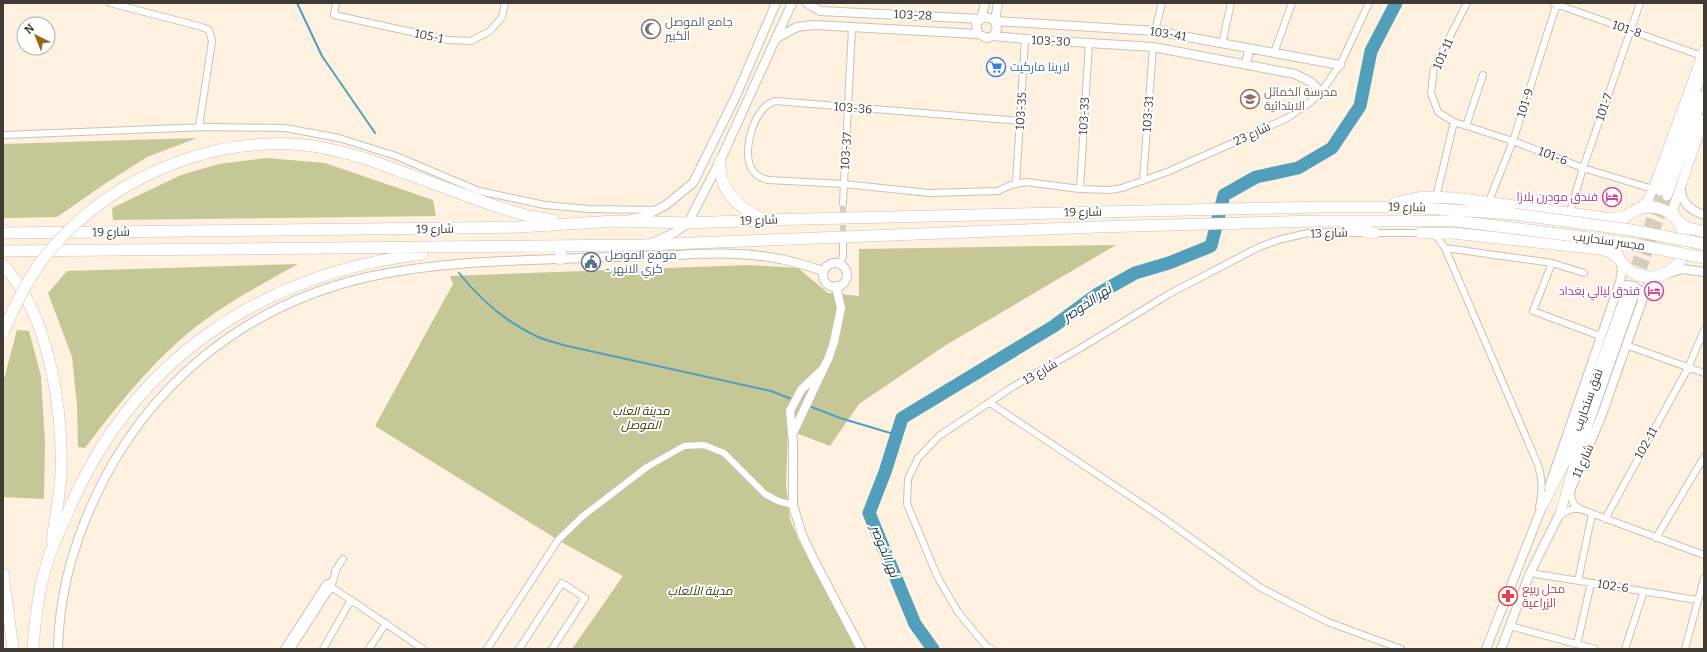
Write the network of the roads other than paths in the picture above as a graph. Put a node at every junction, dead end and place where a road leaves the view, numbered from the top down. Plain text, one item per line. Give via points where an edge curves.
1 (110, 3) edge
2 (336, 3) edge
3 (505, 3) edge
4 (776, 3) edge
5 (792, 3) edge
6 (807, 3) edge
7 (985, 3) edge
8 (998, 3) edge
9 (1162, 3) edge
10 (1231, 3) edge
11 (1292, 3) edge
12 (1369, 3) edge
13 (1467, 3) edge
14 (1640, 3) edge
15 (1556, 4) edge
16 (981, 19) junction
17 (995, 21) junction
18 (852, 28) junction
19 (1631, 30) junction
20 (1155, 31) junction
21 (978, 34) junction
22 (993, 36) junction
23 (776, 38) junction
24 (1026, 39) junction
25 (1088, 42) junction
26 (1222, 44) junction
27 (1153, 47) junction
28 (1250, 49) junction
29 (1274, 53) junction
30 (1703, 53) edge
31 (1246, 65) junction
32 (1340, 65) junction
33 (1704, 68) edge
34 (1483, 75) dead end
35 (1321, 92) junction
36 (1704, 95) edge
37 (849, 108) junction
38 (1704, 119) edge
39 (1020, 121) junction
40 (1454, 122) junction
41 (1466, 126) junction
42 (199, 127) junction
43 (3, 135) edge
44 (1513, 141) junction
45 (720, 161) junction
46 (1583, 168) junction
47 (1657, 177) junction
48 (1143, 181) junction
49 (693, 183) junction
50 (1016, 183) junction
51 (844, 184) junction
52 (1680, 186) junction
53 (1080, 189) junction
54 (706, 191) junction
55 (1660, 192) junction
56 (1436, 197) junction
57 (1489, 201) junction
58 (843, 203) tunnel mouth
59 (1376, 207) junction
60 (657, 210) junction
61 (1637, 210) junction
62 (1570, 212) junction
63 (1514, 214) joint
64 (1704, 215) edge
65 (1627, 216) junction
66 (763, 220) junction
67 (1677, 220) junction
68 (616, 221) junction
69 (1334, 221) junction
70 (586, 222) junction
71 (688, 223) junction
72 (1513, 228) joint
73 (1420, 232) junction
74 (1704, 232) edge
75 (3, 233) edge
76 (1374, 233) junction
77 (843, 243) tunnel mouth
78 (1704, 244) edge
79 (643, 245) junction
80 (561, 246) junction
81 (472, 247) junction
82 (1445, 248) junction
83 (3, 251) edge
84 (1704, 258) edge
85 (560, 259) junction
86 (1620, 260) junction
87 (1552, 263) junction
88 (840, 264) junction
89 (3, 265) edge
90 (823, 271) junction
91 (1704, 272) edge
92 (1584, 273) dead end
93 (1664, 275) junction
94 (836, 286) junction
95 (1616, 294) junction
96 (1642, 301) junction
97 (1704, 330) edge
98 (3, 332) edge
99 (1600, 336) junction
100 (1626, 345) junction
101 (1688, 368) junction
102 (822, 369) junction
103 (1704, 373) edge
104 (990, 403) junction
105 (792, 437) junction
106 (1704, 457) edge
107 (1572, 486) junction
108 (793, 505) junction
109 (1542, 507) junction
110 (1580, 509) junction
111 (1592, 514) junction
112 (1558, 516) junction
113 (1604, 519) junction
114 (1535, 524) junction
115 (1656, 538) junction
116 (50, 554) junction
117 (1704, 555) edge
118 (343, 559) dead end
119 (1530, 572) junction
120 (3, 574) edge
121 (1704, 578) edge
122 (1578, 581) junction
123 (1590, 583) junction
124 (329, 586) junction
125 (1644, 591) junction
126 (351, 600) junction
127 (1697, 600) junction
128 (386, 623) junction
129 (1510, 626) junction
130 (1577, 644) junction
131 (1502, 647) edge
132 (13, 649) edge
133 (33, 649) edge
134 (58, 649) edge
135 (284, 649) edge
136 (291, 649) edge
137 (324, 649) edge
138 (369, 649) edge
139 (423, 649) edge
140 (487, 649) edge
141 (519, 649) edge
142 (552, 649) edge
143 (861, 649) edge
144 (992, 649) edge
145 (1401, 649) edge
146 (1486, 649) edge
147 (1595, 649) edge
148 (1625, 649) edge
149 (1685, 649) edge

1 - 42 street via 209,30 212,41
2 - 3 street, 105-1 via 334,15 448,40 471,41 490,31 502,17
4 - 49 main road via 736,96
5 - 23 main road
6 - 16 main road, 103-28 via 820,10
7 - 16 main road
8 - 17 main road
9 - 20 street
10 - 26 street
11 - 29 street
12 - 32 street, شارع 23
13 - 40 street, 101-11 via 1434,68 1431,93 1438,112
14 - 19 street, 101-7
15 - 19 street, 101-8
15 - 44 street, 101-9
16 - 17 main road, 103-28 via 989,17
16 - 21 main road via 976,24
17 - 20 main road, 103-41
17 - 22 main road via 997,29
18 - 21 main road, 103-30
18 - 23 main road, 103-30 via 802,26
18 - 37 street, 103-37
19 - 30 street, 101-8
19 - 46 street, 101-7
20 - 26 main road, 103-41
21 - 22 main road, 103-30 via 984,38
22 - 24 main road, 103-30
23 - 45 main road
24 - 25 main road, 103-30
24 - 39 street, 103-35
25 - 27 main road, 103-30
25 - 53 street, 103-33
26 - 28 main road, 103-41
27 - 31 main road, 103-30
27 - 48 street, 103-31
28 - 29 main road, 103-41
28 - 31 main road
29 - 32 main road, 103-41
30 - 47 main road
31 - 35 main road, 103-30 via 1301,76
32 - 35 street, شارع 23
33 - 55 main road
34 - 41 street
35 - 48 street, شارع 23 via 1287,118
36 - 55 main road
37 - 39 street, 103-36
37 - 51 street, 103-37
37 - 51 street, 103-36 via 776,101 766,104 759,112 749,143 750,166 758,177 768,180
38 - 52 main road
39 - 50 street, 103-35
40 - 41 street, 101-6
40 - 56 street
41 - 44 street, 101-6
42 - 43 street
42 - 60 street via 285,128 339,138 396,156 480,191 545,205 589,209
44 - 46 street, 101-6
44 - 57 street, 101-9
45 - 54 main road
45 - 66 highway via 721,180 731,197 745,210
46 - 55 street, 101-6
46 - 62 street, 101-7
47 - 52 main road via 1654,188 1661,197 1671,198
47 - 55 main road
48 - 53 street, شارع 23 via 1116,190
49 - 54 main road
49 - 60 main road via 672,202
50 - 51 street via 998,191 929,193
50 - 53 street, شارع 23 via 1038,183
51 - 58 street, 103-37
52 - 64 main road via 1686,204
52 - 67 main road via 1673,210
54 - 71 main road
55 - 61 main road
56 - 57 highway
56 - 59 highway via 1415,198
57 - 62 highway
59 - 63 highway, شارع 19 via 1453,208
59 - 66 highway, شارع 19
60 - 68 main road via 643,216
61 - 65 highway
61 - 67 highway via 1660,208
62 - 65 highway via 1613,219
63 - 78 highway, مجسر سنحاريب, bridge via 1631,230
65 - 86 highway via 1616,235 1615,247
66 - 71 highway, شارع 19
67 - 74 highway via 1685,227
67 - 93 highway via 1684,235 1685,247 1677,264
68 - 70 highway, شارع 19
68 - 71 highway, شارع 19
69 - 72 highway, شارع 19 via 1454,221
69 - 76 highway
69 - 79 highway, شارع 19 via 1096,227
70 - 75 highway, شارع 19 via 519,227
70 - 98 highway, bridge via 543,219 509,210 364,158 305,145 257,146 202,154 183,159 144,176 75,223 57,242 29,280
71 - 79 main road via 674,233
72 - 84 highway, مجسر سنحاريب, bridge
73 - 76 street, شارع 11
73 - 82 street, شارع 11 via 1437,237
73 - 86 highway via 1453,233 1600,249 1611,252
76 - 104 street, شارع 13 via 1312,232 1259,247 1163,297
77 - 88 street
79 - 80 highway, شارع 19
80 - 81 highway, شارع 19
80 - 85 highway
81 - 83 highway, شارع 19
81 - 116 highway via 381,260 328,273 278,293 209,333 146,388 128,410 88,470
82 - 87 street
82 - 114 street, شارع 11 via 1542,477 1542,496
85 - 90 main road via 724,253 784,259
85 - 134 main road via 431,267 368,277 309,295 278,308 224,340 159,397 125,442 100,485 77,539 68,571
86 - 93 highway via 1627,269 1638,275 1650,278
86 - 95 main road, شارع 11 via 1622,275
87 - 92 street
87 - 99 street via 1533,311
88 - 90 main road via 832,263
88 - 94 main road via 846,269 846,277 842,284
89 - 116 highway via 31,308 41,334 54,389 61,474
90 - 94 main road via 825,282
91 - 93 main road via 1683,269
93 - 96 main road, شارع 11 via 1650,284
94 - 102 main road via 840,314 829,357
95 - 96 main road via 1624,286 1630,285 1640,291
95 - 99 main road, شارع 11
96 - 100 main road, شارع 11
97 - 101 street, 102-11
99 - 109 main road, شارع 11
100 - 101 street
100 - 107 main road, شارع 11 via 1601,417
101 - 103 street
101 - 113 street, 102-11
102 - 105 main road
102 - 105 main road via 801,390 791,406 789,416
104 - 144 street, شارع 13 via 939,436 918,458 908,479 907,504 938,578 958,612 986,646
104 - 145 street via 1160,516 1261,588 1328,622
105 - 108 main road
106 - 115 street
107 - 110 street via 1572,502
107 - 112 main road, شارع 11
108 - 140 street via 765,494 730,457 718,449 704,445 684,446 647,467 583,516 563,535
108 - 143 main road via 811,553
109 - 112 main road, نفق سنحاريب via 1566,461 1631,292
109 - 114 main road, شارع 11
110 - 111 street
110 - 112 street via 1567,510
111 - 113 street
111 - 122 street
112 - 119 main road, شارع 11
113 - 115 street
114 - 146 main road, شارع 11
115 - 117 street
116 - 133 highway via 38,606
118 - 124 street
119 - 122 street, 102-6
119 - 129 main road, شارع 11
120 - 132 highway
121 - 127 street
122 - 123 street, 102-6
123 - 125 street, 102-6
123 - 130 street
124 - 126 street
124 - 135 street
124 - 136 street
125 - 127 street, 102-6
125 - 148 street
126 - 128 street
126 - 137 street
127 - 149 street
128 - 138 street
128 - 139 street
129 - 130 street
129 - 131 main road, شارع 11
130 - 147 street
141 - 142 street via 562,583 585,598

